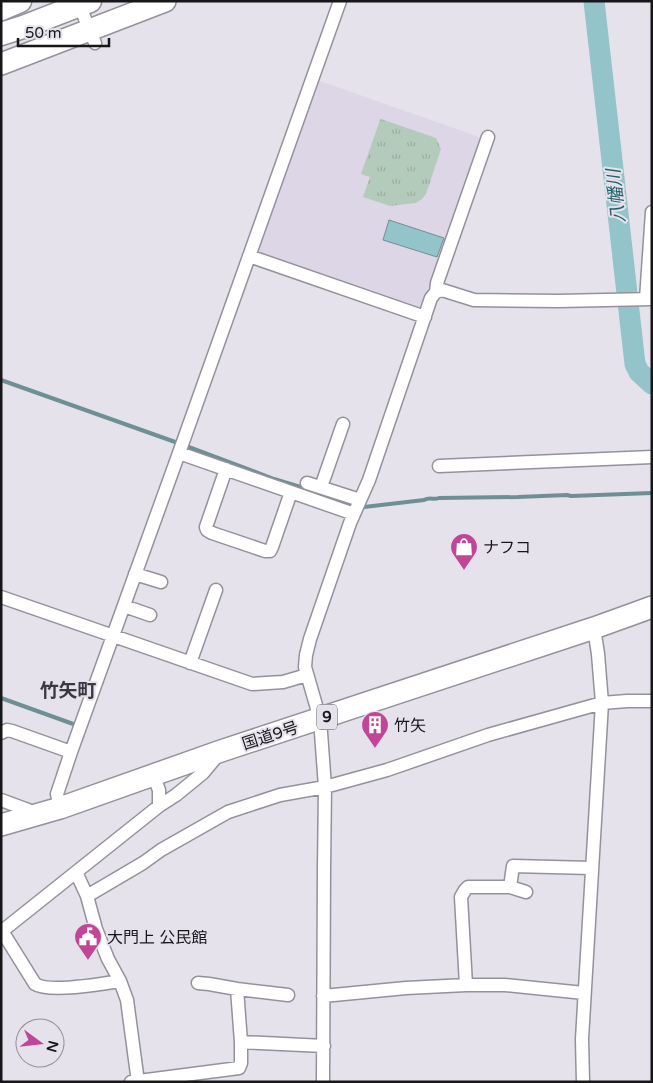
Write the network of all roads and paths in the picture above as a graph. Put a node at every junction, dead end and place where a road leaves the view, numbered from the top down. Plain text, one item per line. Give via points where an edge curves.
1 (20, 1) edge
2 (165, 1) edge
3 (340, 1) edge
4 (1, 9) edge
5 (86, 18) edge
6 (1, 30) edge
7 (1, 34) edge
8 (1, 64) edge
9 (488, 137) dead end
10 (652, 212) edge
11 (249, 256) junction
12 (436, 292) junction
13 (649, 299) edge
14 (425, 317) junction
15 (343, 424) dead end
16 (181, 448) junction
17 (652, 457) edge
18 (439, 466) dead end
19 (226, 469) junction
20 (307, 483) dead end
21 (320, 487) junction
22 (291, 492) junction
23 (357, 507) junction
24 (135, 574) junction
25 (160, 582) dead end
26 (216, 590) dead end
27 (1, 597) edge
28 (124, 606) junction
29 (652, 607) edge
30 (150, 615) dead end
31 (594, 628) junction
32 (113, 635) junction
33 (190, 663) junction
34 (307, 675) junction
35 (652, 701) edge
36 (602, 703) junction
37 (320, 719) junction
38 (1, 733) edge
39 (221, 751) junction
40 (71, 752) junction
41 (153, 775) junction
42 (326, 787) junction
43 (1, 800) edge
44 (159, 806) junction
45 (60, 808) junction
46 (33, 816) junction
47 (1, 825) edge
48 (591, 868) junction
49 (76, 872) junction
50 (510, 888) junction
51 (526, 892) dead end
52 (87, 896) junction
53 (2, 932) edge
54 (120, 981) junction
55 (198, 983) dead end
56 (466, 985) junction
57 (237, 989) junction
58 (584, 993) junction
59 (288, 995) dead end
60 (323, 996) junction
61 (241, 1042) junction
62 (324, 1046) junction
63 (136, 1081) edge
64 (323, 1082) edge
65 (583, 1082) edge

1 - 4 highway
2 - 5 highway
3 - 11 street
5 - 6 highway
5 - 7 highway via 23,27
5 - 8 highway
9 - 12 street
10 - 13 street
11 - 14 street
11 - 16 street
12 - 13 street via 442,290 474,300
12 - 14 street
14 - 23 street
15 - 21 street
16 - 19 street
16 - 24 street
17 - 18 street
19 - 22 street
19 - 22 street via 206,527 209,532 270,551
20 - 21 street
21 - 23 street
22 - 23 street
23 - 34 street via 310,639 305,666
24 - 25 street
24 - 28 street
26 - 33 street
27 - 32 street
28 - 30 street
28 - 32 street
29 - 31 highway, 国道9号 / 9
31 - 36 street
31 - 37 highway, 国道9号 / 9
32 - 33 street
32 - 40 street
33 - 34 street via 252,684 282,682
34 - 37 street
35 - 36 street
36 - 42 street via 488,735
36 - 48 street
37 - 39 highway, 国道9号 / 9
37 - 42 street
38 - 40 street via 12,731
39 - 41 highway, 国道9号 / 9
39 - 44 street via 203,773
40 - 45 street via 57,794
41 - 44 street via 159,790
41 - 45 highway, 国道9号 / 9
42 - 52 street via 280,796 228,812
42 - 60 street
43 - 46 street via 28,810
44 - 49 street
45 - 46 highway, 国道9号 / 9
46 - 47 highway, 国道9号 / 9
48 - 50 street via 513,866
48 - 58 street
49 - 52 street
49 - 53 street
50 - 51 street
50 - 56 street via 468,888 461,896
52 - 54 street via 96,930
53 - 54 street via 38,986 89,986
54 - 63 street via 126,1000
55 - 57 street
56 - 58 street via 505,985
56 - 60 street
57 - 59 street
57 - 61 street
58 - 65 street
60 - 62 street
61 - 62 street
61 - 63 street via 239,1068
62 - 64 street

